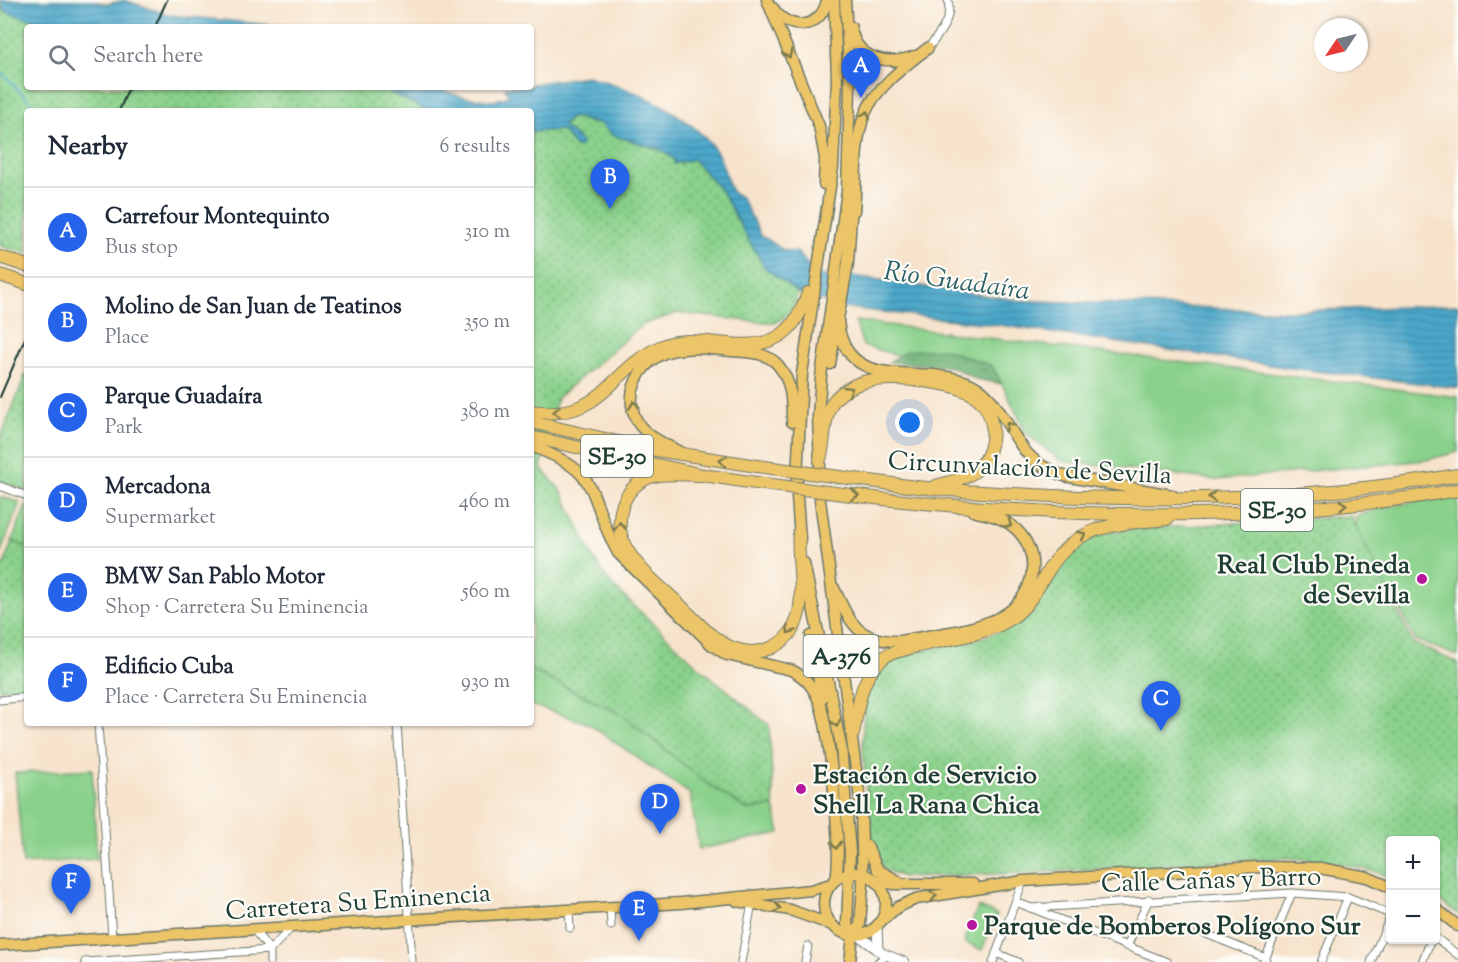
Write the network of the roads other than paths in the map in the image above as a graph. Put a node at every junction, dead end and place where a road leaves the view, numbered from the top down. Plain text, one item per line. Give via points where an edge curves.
1 (767, 0) edge
2 (827, 0) edge
3 (834, 0) edge
4 (846, 0) edge
5 (949, 4) edge
6 (925, 51) junction
7 (850, 117) junction
8 (826, 208) junction
9 (851, 235) junction
10 (819, 252) junction
11 (0, 257) edge
12 (843, 262) junction
13 (24, 265) edge
14 (0, 275) edge
15 (24, 283) edge
16 (808, 293) joint
17 (808, 307) junction
18 (834, 320) junction
19 (534, 411) edge
20 (534, 423) edge
21 (534, 438) edge
22 (534, 447) edge
23 (798, 452) junction
24 (688, 456) junction
25 (820, 463) joint
26 (703, 475) junction
27 (1458, 475) edge
28 (797, 479) dead end
29 (0, 486) edge
30 (926, 489) junction
31 (1458, 490) edge
32 (24, 495) edge
33 (797, 496) dead end
34 (1191, 498) junction
35 (820, 500) dead end
36 (954, 505) junction
37 (1228, 512) junction
38 (799, 532) junction
39 (804, 562) junction
40 (829, 577) junction
41 (24, 697) edge
42 (0, 700) edge
43 (825, 725) junction
44 (98, 726) edge
45 (397, 726) edge
46 (854, 734) junction
47 (830, 770) junction
48 (861, 807) junction
49 (850, 843) junction
50 (850, 873) junction
51 (863, 874) junction
52 (833, 881) junction
53 (877, 881) junction
54 (1023, 881) junction
55 (1001, 883) junction
56 (913, 884) junction
57 (1386, 885) edge
58 (1292, 893) junction
59 (1348, 897) junction
60 (719, 898) junction
61 (1149, 899) junction
62 (1016, 902) junction
63 (752, 903) junction
64 (610, 908) junction
65 (1030, 908) junction
66 (569, 910) junction
67 (1440, 912) edge
68 (1386, 913) edge
69 (409, 920) junction
70 (879, 924) junction
71 (1386, 925) edge
72 (611, 926) dead end
73 (832, 926) junction
74 (1458, 926) edge
75 (292, 927) junction
76 (570, 928) dead end
77 (253, 929) junction
78 (1199, 931) dead end
79 (855, 935) junction
80 (112, 938) junction
81 (1440, 943) edge
82 (1431, 944) edge
83 (0, 945) edge
84 (808, 946) dead end
85 (1128, 946) junction
86 (270, 950) junction
87 (878, 950) junction
88 (996, 953) junction
89 (1147, 954) junction
90 (888, 955) junction
91 (1458, 955) edge
92 (1265, 960) edge
93 (85, 962) edge
94 (270, 962) edge
95 (412, 962) edge
96 (741, 962) edge
97 (805, 962) edge
98 (850, 962) edge
99 (878, 962) edge
100 (904, 962) edge
101 (993, 962) edge
102 (1018, 962) edge
103 (1144, 962) edge
104 (1167, 962) edge
105 (1321, 962) edge
106 (1371, 962) edge
107 (1422, 962) edge

1 - 2 main road via 778,16 796,25 809,24 820,17
1 -> 8 main road via 823,140
3 - 8 main road via 835,133
4 - 6 main road via 853,38 869,56 902,61
4 - 7 main road
5 - 6 street via 942,30
9 -> 6 main road via 864,115 874,97
7 - 9 main road via 854,151
7 - 12 main road
8 - 10 main road
9 - 12 main road
10 - 16 main road
10 - 17 main road
11 - 13 highway
12 - 18 main road
14 - 15 highway
16 - 17 highway
17 -> 19 highway via 788,330 766,342 686,341 663,346 646,355 612,387 584,406 562,413
17 - 23 main road
18 - 25 main road via 818,432
34 -> 18 main road via 1051,471 1026,453 995,404 981,390 964,381 864,366 842,345
20 - 24 highway, Circunvalación de Sevilla / SE-30
21 - 26 highway, Circunvalación de Sevilla / SE-30
22 - 43 main road via 561,456 577,467 594,492 618,553 704,638 727,655 801,674 816,694
24 -> 23 main road via 640,425 632,398 634,382 653,358 689,348 750,352 777,363 791,394 793,445
23 - 28 main road
30 -> 24 highway, Circunvalación de Sevilla / SE-30, bridge
25 -> 30 highway via 829,412 837,397 849,388 883,379 953,385 978,398 987,410 993,424 992,442 986,459 975,471 963,479
26 -> 36 highway, Circunvalación de Sevilla / SE-30, bridge
38 -> 26 highway via 800,600 794,627 785,639 764,651 729,647 641,568 628,551 619,526 623,502 636,486 658,475
27 -> 34 highway, Circunvalación de Sevilla / SE-30 via 1348,491
29 - 32 street
30 - 34 highway, Circunvalación de Sevilla / SE-30 via 1100,498
37 -> 31 highway, Circunvalación de Sevilla / SE-30 via 1350,505
33 - 38 main road
35 - 40 main road, A-376
36 - 37 highway, Circunvalación de Sevilla / SE-30 via 1095,512
36 -> 40 main road via 996,516 1013,525 1032,553 1028,590 1020,602 998,618 900,641 868,637 847,616
46 -> 37 highway via 864,681 873,665 908,647 1006,622 1028,604 1053,562 1075,539 1108,526
38 - 39 main road
39 - 43 main road via 807,611
39 -> 49 main road via 841,746
40 - 46 main road, A-376
41 - 42 street
43 - 47 main road
44 - 80 street
45 - 69 street
46 - 48 main road
47 - 49 main road
47 -> 52 main road via 835,818
48 - 51 main road
48 - 56 main road via 867,849 874,866 888,878
49 - 50 main road
50 - 51 main road
50 - 52 main road, Carretera Su Eminencia
50 - 79 main road via 848,924
51 - 53 main road
51 - 79 main road via 860,925
52 - 60 main road, Carretera Su Eminencia via 803,891
52 - 73 main road via 824,905
53 - 56 main road
53 - 70 main road via 886,900
54 - 55 main road
54 - 57 main road via 1267,867 1320,868 1367,877
54 - 62 street
55 - 56 main road
70 -> 55 main road via 898,907 916,899
58 - 59 street, Calle Cañas y Barro
58 - 61 street, Calle Cañas y Barro
58 - 92 street
59 - 68 street, Calle Cañas y Barro
59 - 105 street
60 - 63 main road, Carretera Su Eminencia
60 - 64 main road, Carretera Su Eminencia
61 - 65 street, Calle Cañas y Barro
61 - 85 street
62 - 65 street
62 - 88 street
63 -> 73 main road, Carretera Su Eminencia via 790,910
63 - 96 street
64 - 66 main road, Carretera Su Eminencia
64 - 72 street
65 - 85 street
66 - 69 main road, Carretera Su Eminencia
66 - 76 street
67 - 74 main road
69 - 75 main road, Carretera Su Eminencia
69 - 95 street
70 - 79 main road
70 - 87 street
71 - 106 street
73 - 79 main road, Carretera Su Eminencia
75 - 77 main road, Carretera Su Eminencia
75 - 86 street
77 - 80 main road, Carretera Su Eminencia
77 - 86 street
78 - 92 street
79 - 87 street
79 - 98 main road
80 - 83 main road, Carretera Su Eminencia
81 - 91 street
82 - 107 street
84 - 97 street
85 - 89 street
86 - 93 street
86 - 94 street
87 - 90 street
88 - 101 street
88 - 102 street
89 - 103 street
89 - 104 street
90 - 99 street
90 - 100 street

